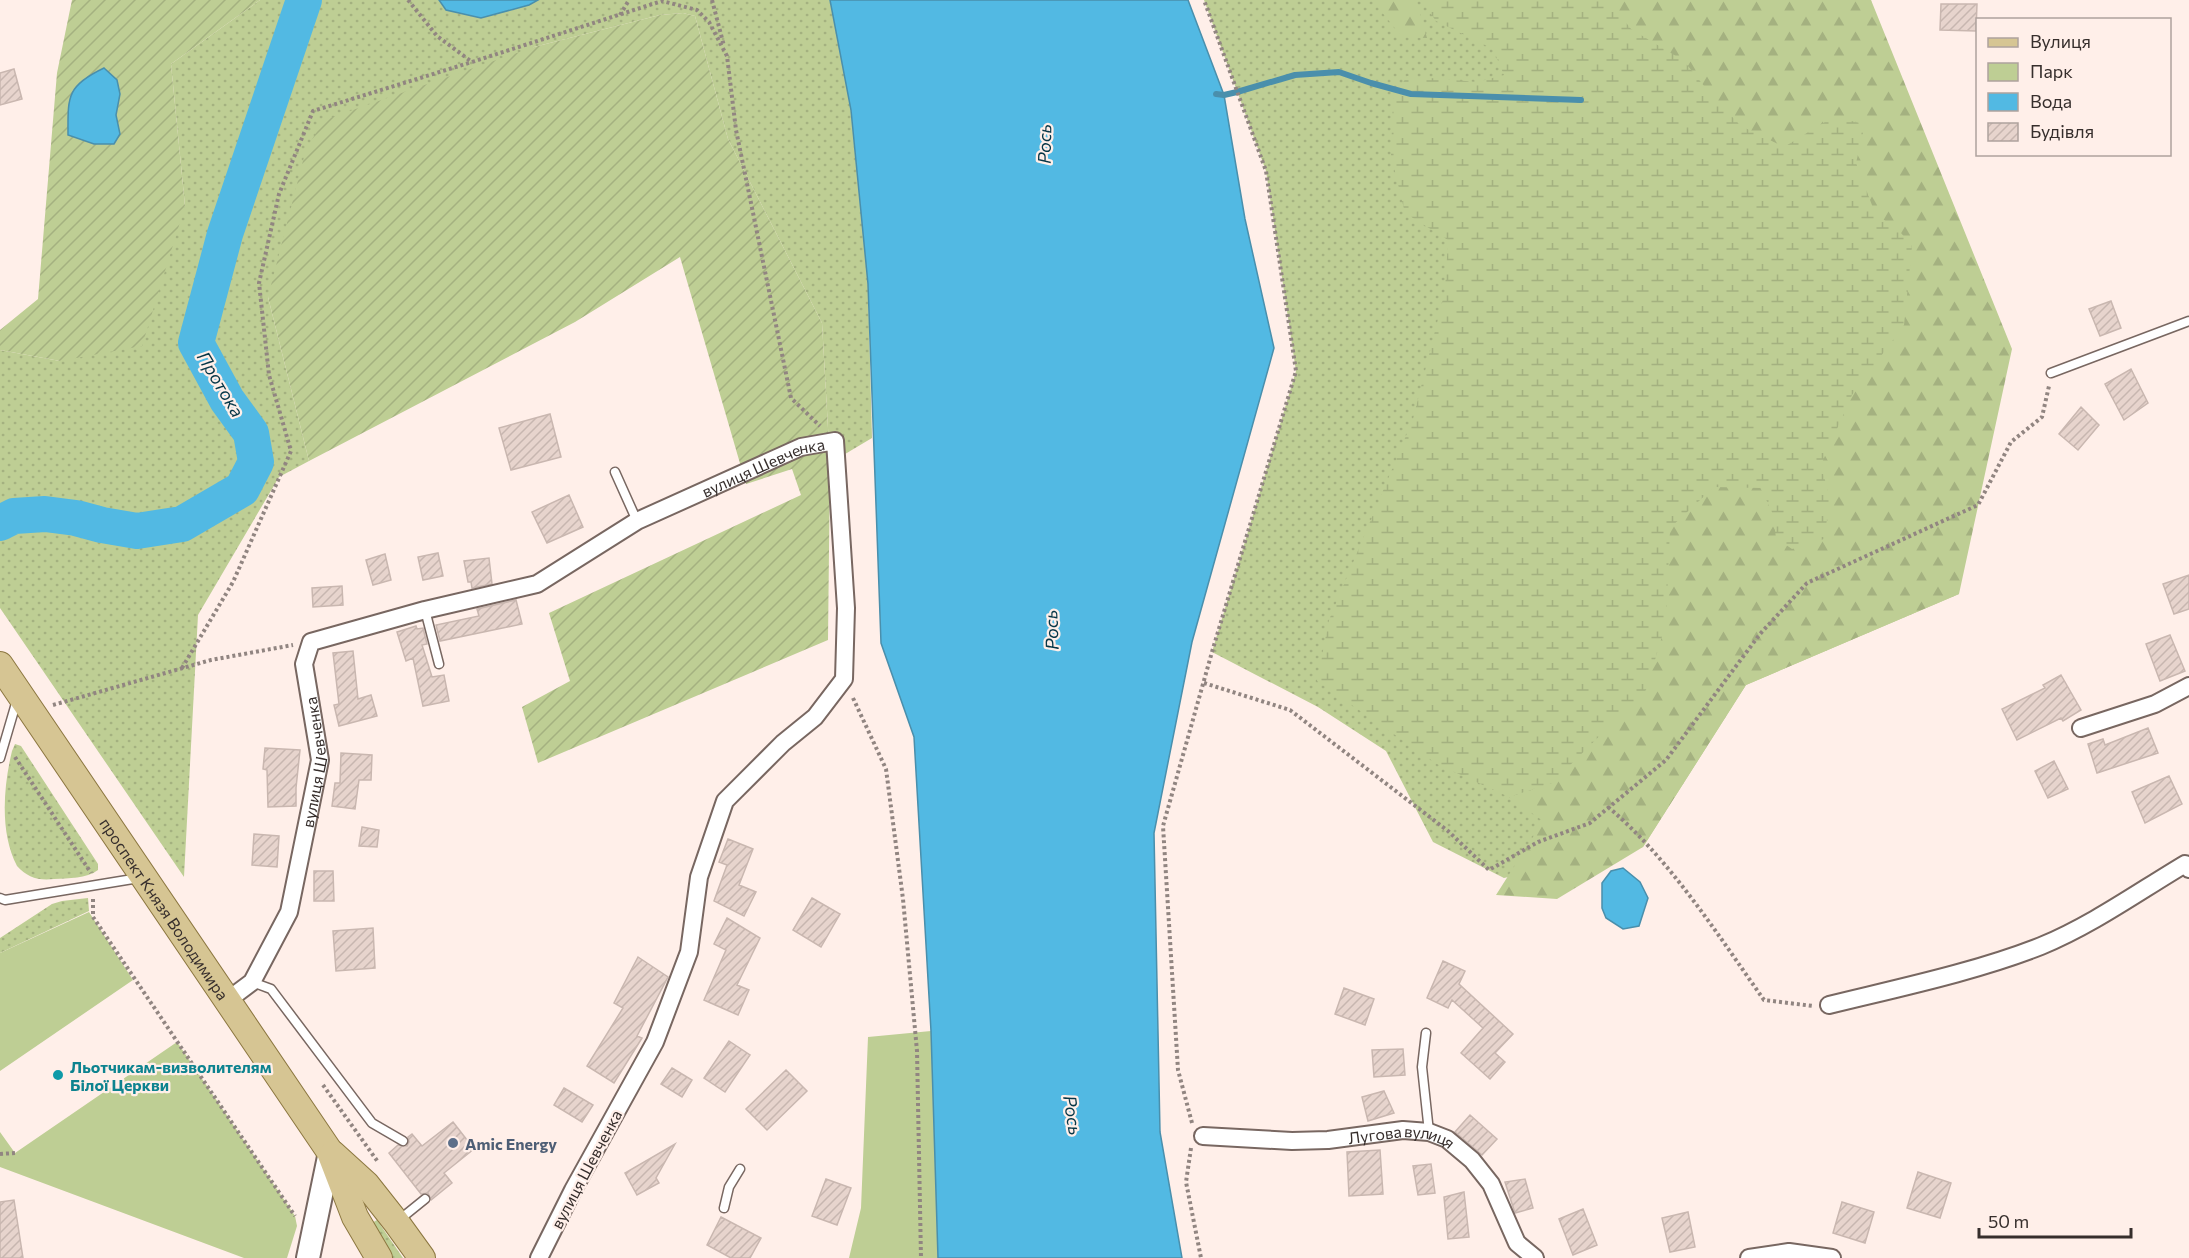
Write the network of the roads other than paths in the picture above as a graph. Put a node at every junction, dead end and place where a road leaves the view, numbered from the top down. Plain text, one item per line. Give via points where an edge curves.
1 (2189, 321) edge
2 (2051, 373) road end
3 (615, 472) dead end
4 (637, 521) junction
5 (425, 610) junction
6 (439, 664) dead end
7 (0, 665) edge
8 (2189, 686) edge
9 (26, 703) junction
10 (2081, 728) dead end
11 (0, 758) edge
12 (2189, 869) edge
13 (144, 877) junction
14 (0, 898) edge
15 (252, 982) junction
16 (228, 1000) junction
17 (1829, 1005) road end
18 (1426, 1033) dead end
19 (1430, 1132) junction
20 (1203, 1136) road end
21 (403, 1141) dead end
22 (330, 1152) junction
23 (740, 1169) dead end
24 (425, 1199) dead end
25 (724, 1208) dead end
26 (396, 1222) junction
27 (308, 1258) edge
28 (379, 1258) edge
29 (422, 1258) edge
30 (539, 1258) edge
31 (1534, 1258) edge
32 (1749, 1258) edge
33 (1832, 1258) edge

1 - 2 lane
3 - 4 lane
4 - 5 street, вулиця Шевченка via 537,584
4 - 30 street, вулиця Шевченка via 801,447 835,441 846,608 844,679 815,717 725,801 699,877 689,952 655,1042
5 - 6 lane
5 - 15 street, вулиця Шевченка via 311,642 304,664 320,760 289,912
7 - 9 main road, проспект Князя Володимира
8 - 10 street via 2155,704
9 - 11 lane
9 - 13 main road, проспект Князя Володимира
12 - 17 street via 2185,864 2042,946
13 - 14 lane
13 - 16 main road, проспект Князя Володимира
15 - 16 street, вулиця Шевченка
15 - 21 lane via 271,989 372,1123
16 - 22 main road, проспект Князя Володимира
18 - 19 lane via 1422,1067
19 - 20 street, Лугова вулиця via 1403,1130 1292,1141
19 - 31 street, Лугова вулиця via 1447,1139 1472,1160 1491,1184 1517,1243
22 - 26 main road, проспект Князя Володимира via 366,1184
22 - 27 street
22 - 28 main road, проспект Князя Володимира via 355,1218
23 - 25 lane via 729,1187
24 - 26 lane
26 - 29 main road, проспект Князя Володимира
32 - 33 street via 1790,1252

